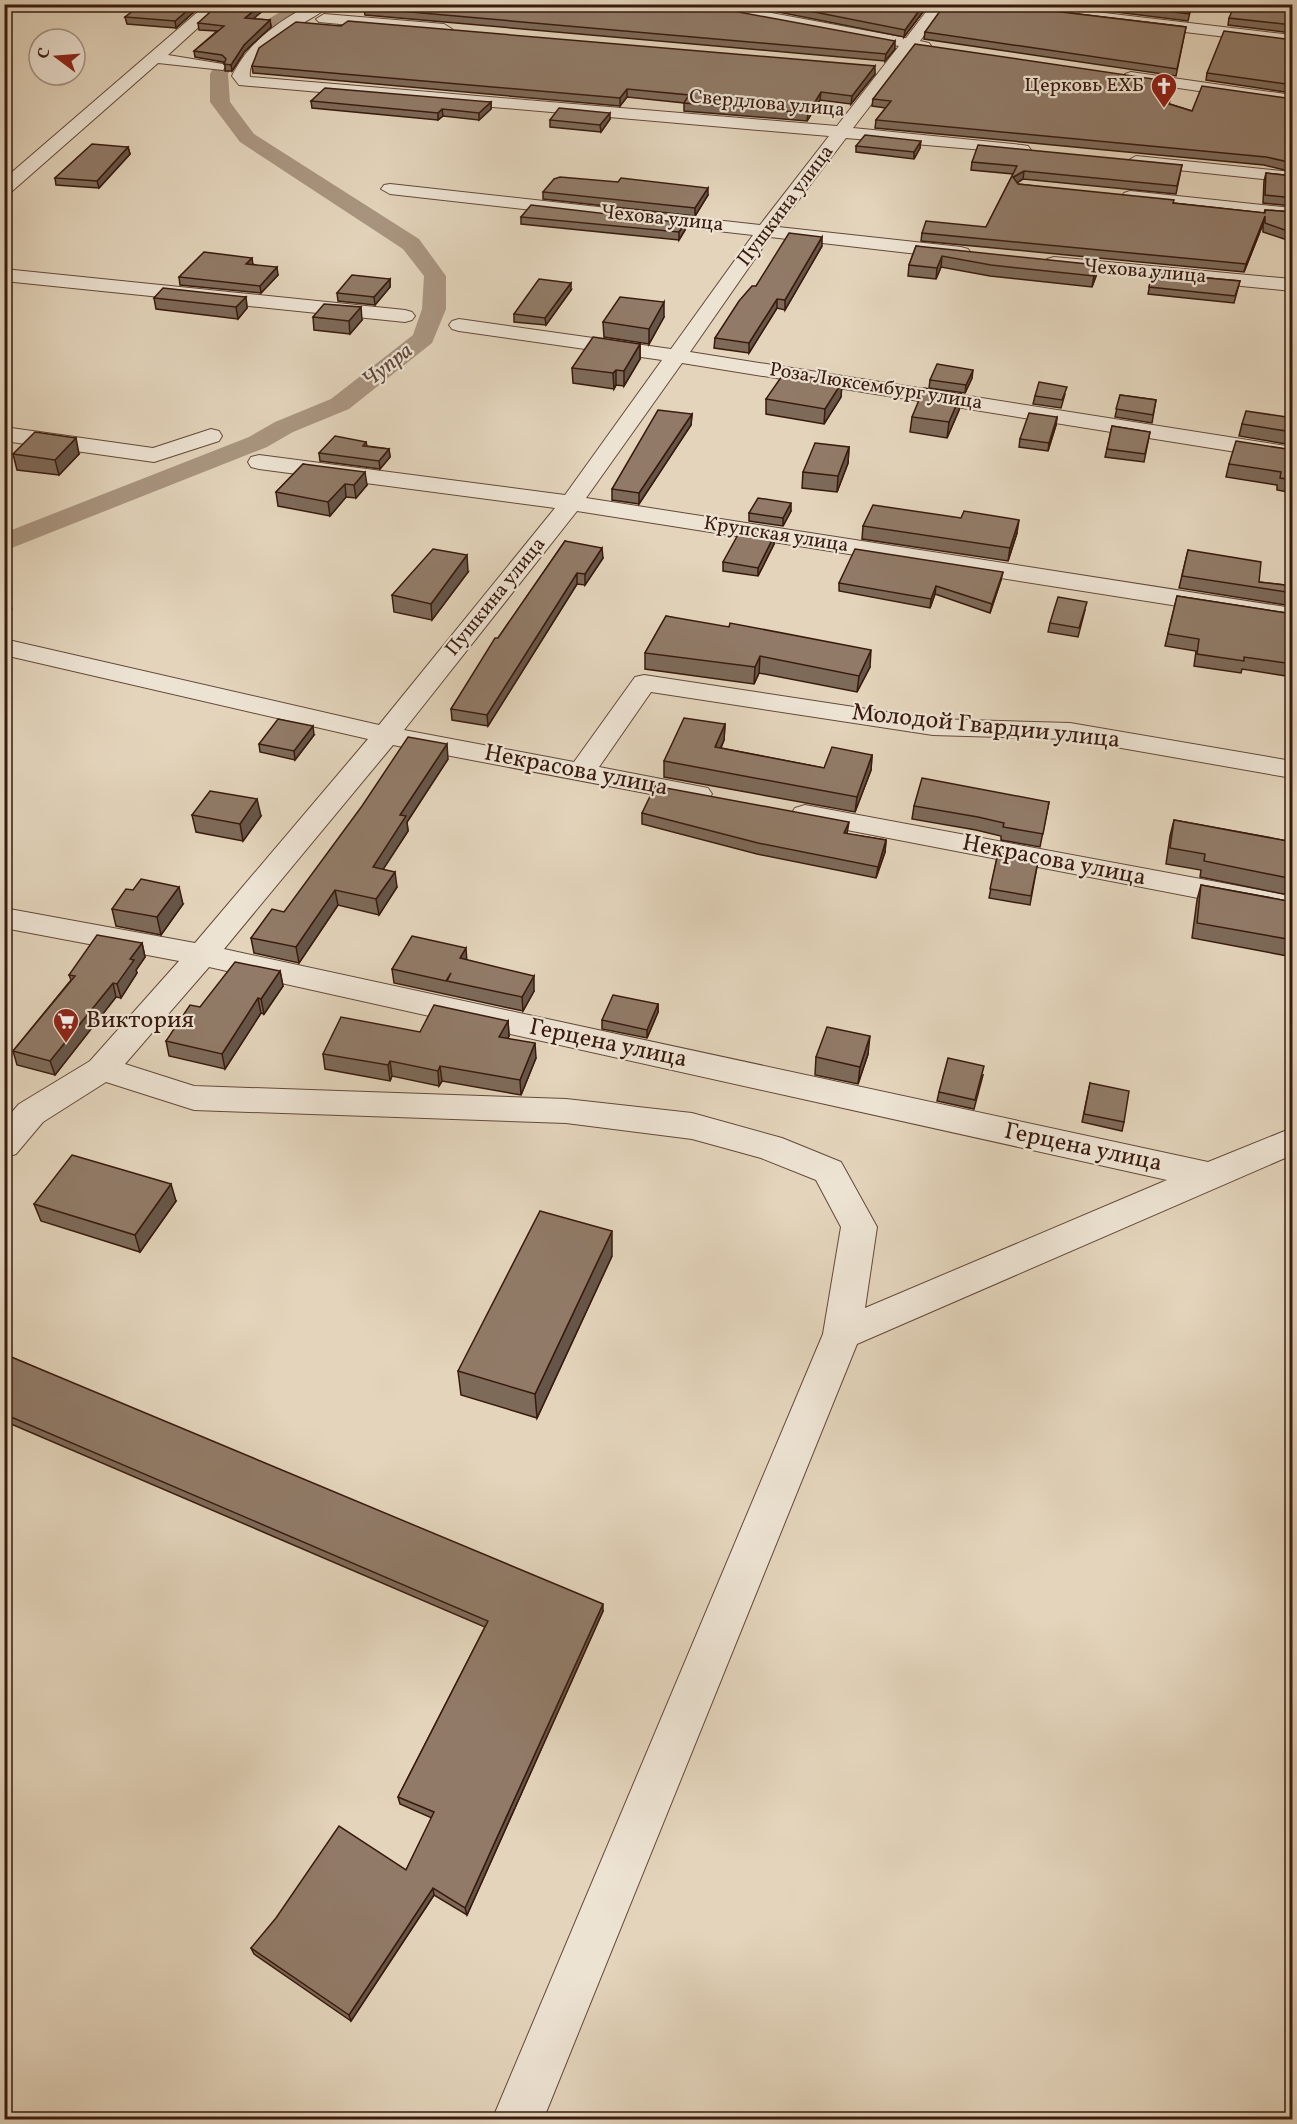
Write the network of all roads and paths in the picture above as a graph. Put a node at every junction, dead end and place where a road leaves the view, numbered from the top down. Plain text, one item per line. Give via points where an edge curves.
1 (217, 4) edge
2 (669, 4) edge
3 (940, 4) edge
4 (1035, 4) edge
5 (324, 12) edge
6 (454, 30) edge
7 (1293, 40) edge
8 (909, 44) junction
9 (945, 50) edge
10 (155, 58) junction
11 (217, 67) dead end
12 (1109, 74) edge
13 (1293, 100) edge
14 (841, 132) junction
15 (1043, 152) edge
16 (1114, 159) edge
17 (1293, 177) edge
18 (4, 189) edge
19 (390, 189) dead end
20 (1117, 195) edge
21 (1293, 214) edge
22 (766, 230) junction
23 (978, 255) edge
24 (1037, 262) edge
25 (4, 275) edge
26 (1293, 285) edge
27 (405, 316) dead end
28 (459, 325) dead end
29 (677, 356) junction
30 (4, 434) edge
31 (211, 436) dead end
32 (1293, 454) edge
33 (259, 462) dead end
34 (571, 503) junction
35 (1293, 616) edge
36 (4, 647) edge
37 (386, 735) junction
38 (1293, 770) edge
39 (581, 772) junction
40 (721, 799) edge
41 (779, 810) edge
42 (1293, 906) edge
43 (4, 918) edge
44 (202, 956) junction
45 (102, 1069) junction
46 (1293, 1141) edge
47 (4, 1145) edge
48 (1211, 1176) junction
49 (842, 1334) junction
50 (517, 2120) edge

1 - 10 street
2 - 8 street via 815,20
3 - 8 street, Пушкина улица
4 - 7 street via 1044,10
5 - 6 street
5 - 14 street, Свердлова улица via 277,31 245,60 240,76 246,82
8 - 9 street
8 - 14 street, Пушкина улица via 880,67
10 - 11 street
10 - 18 street
12 - 13 street
14 - 15 street, Свердлова улица
14 - 22 street, Пушкина улица
16 - 17 street
19 - 22 street, Чехова улица
20 - 21 street
22 - 23 street, Чехова улица
22 - 29 street, Пушкина улица
24 - 26 street, Чехова улица
25 - 27 street
28 - 29 street, Роза Люксембург улица
29 - 32 street, Роза Люксембург улица
29 - 34 street, Пушкина улица
30 - 31 street via 154,455
33 - 34 street, Крупская улица
34 - 35 street, Крупская улица
34 - 37 street, Пушкина улица
36 - 37 street, Некрасова улица
37 - 39 street, Некрасова улица
37 - 44 street, Пушкина улица
38 - 39 street, Молодой Гвардии улица via 1070,731 933,727 644,683
39 - 40 street, Некрасова улица
41 - 42 street, Некрасова улица
43 - 44 street, Герцена улица
44 - 45 street, Пушкина улица
44 - 48 street, Герцена улица
45 - 47 street, Пушкина улица via 31,1113
45 - 49 street via 194,1098 566,1111 692,1126 770,1147 829,1171 859,1227
46 - 48 street
48 - 49 street
49 - 50 street

